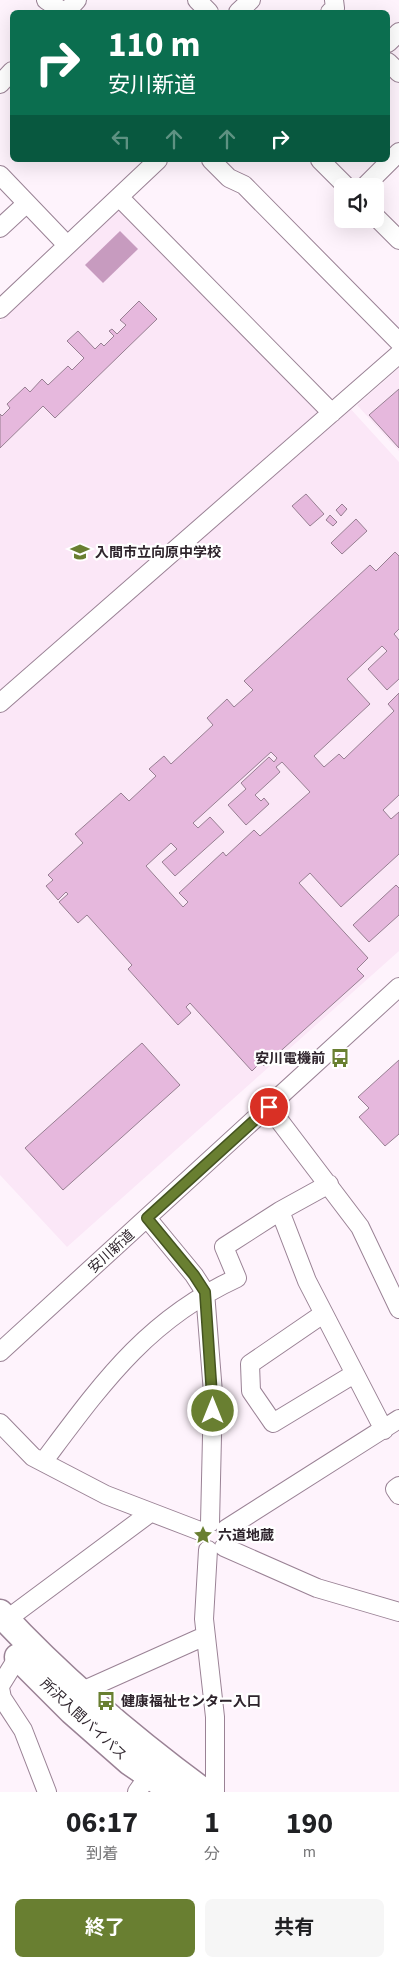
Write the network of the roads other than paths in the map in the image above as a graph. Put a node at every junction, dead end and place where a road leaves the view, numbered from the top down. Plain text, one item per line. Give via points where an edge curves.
1 (46, 0) edge
2 (77, 0) edge
3 (197, 0) edge
4 (251, 0) edge
5 (62, 10) edge
6 (67, 10) edge
7 (207, 10) edge
8 (240, 10) edge
9 (399, 32) edge
10 (390, 41) edge
11 (390, 64) edge
12 (10, 73) edge
13 (399, 73) edge
14 (0, 84) edge
15 (399, 152) edge
16 (390, 161) edge
17 (156, 162) edge
18 (213, 162) edge
19 (322, 162) edge
20 (389, 162) edge
21 (0, 175) edge
22 (338, 178) edge
23 (374, 178) edge
24 (119, 197) junction
25 (27, 202) junction
26 (384, 225) edge
27 (0, 228) edge
28 (399, 240) edge
29 (67, 245) junction
30 (0, 309) edge
31 (399, 342) edge
32 (399, 354) edge
33 (332, 414) junction
34 (0, 703) edge
35 (399, 987) edge
36 (269, 1107) junction
37 (329, 1184) junction
38 (280, 1211) junction
39 (147, 1218) junction
40 (205, 1292) junction
41 (399, 1310) edge
42 (323, 1314) junction
43 (0, 1352) edge
44 (354, 1374) junction
45 (399, 1419) edge
46 (0, 1423) edge
47 (384, 1430) junction
48 (42, 1462) junction
49 (399, 1486) edge
50 (399, 1495) edge
51 (150, 1513) junction
52 (212, 1527) junction
53 (216, 1548) junction
54 (399, 1612) edge
55 (2, 1624) edge
56 (205, 1636) junction
57 (18, 1657) junction
58 (0, 1687) edge
59 (80, 1692) junction
60 (143, 1783) edge
61 (47, 1792) edge
62 (174, 1792) edge
63 (204, 1792) edge
64 (215, 1792) edge

1 - 5 street
2 - 6 street
3 - 7 street
4 - 8 street
9 - 10 street
11 - 13 street
12 - 14 street
15 - 16 street
17 - 24 street
18 - 31 street via 229,178 244,186
19 - 22 street
20 - 23 street
21 - 25 street
24 - 29 street
24 - 33 street
25 - 27 street
25 - 29 street
26 - 28 street
29 - 30 street
32 - 33 street
33 - 34 street
35 - 36 street, 安川新道
36 - 37 street
36 - 39 street, 安川新道
37 - 38 street
37 - 41 street via 360,1227
38 - 40 street via 224,1247 237,1278
38 - 42 street
39 - 40 street
39 - 43 street, 安川新道
40 - 48 street via 159,1326 125,1360
40 - 52 street via 213,1393
42 - 44 street
42 - 44 street via 250,1364 251,1391 273,1423
44 - 47 street
45 - 47 street
46 - 48 street
47 - 52 street
48 - 51 street via 106,1495
49 - 50 street via 395,1489
51 - 52 street
51 - 55 street
52 - 53 street via 228,1538
52 - 53 street via 201,1544
53 - 54 street via 317,1588
53 - 56 street
55 - 57 highway, 所沢入間バイパス
55 - 59 highway, 所沢入間バイパス
56 - 59 street
56 - 64 street via 215,1717
57 - 58 street
57 - 60 highway, 所沢入間バイパス via 130,1762
58 - 61 street via 2,1698 23,1730
59 - 63 highway, 所沢入間バイパス via 142,1746
60 - 62 highway, 所沢入間バイパス

